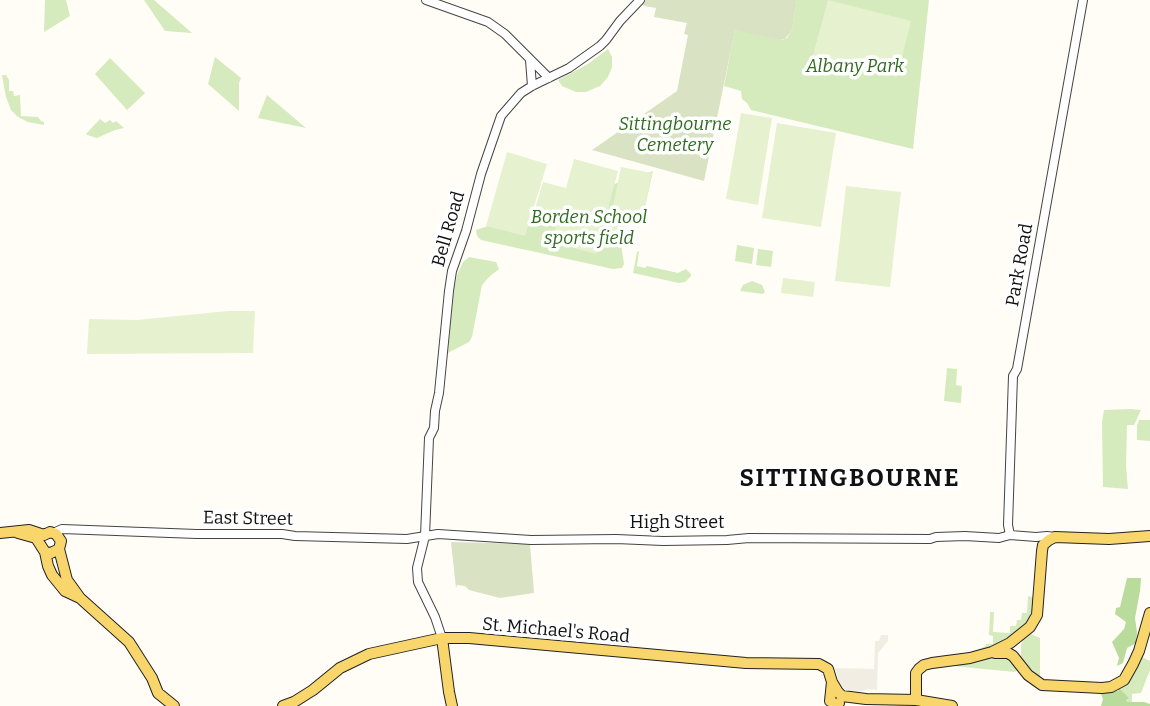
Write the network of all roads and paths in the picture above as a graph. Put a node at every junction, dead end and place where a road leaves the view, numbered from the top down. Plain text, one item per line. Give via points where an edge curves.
1 (426, 0) edge
2 (640, 0) edge
3 (1083, 0) edge
4 (530, 60) junction
5 (549, 78) junction
6 (532, 86) junction
7 (71, 530) junction
8 (0, 533) edge
9 (1010, 535) junction
10 (425, 536) junction
11 (1150, 536) edge
12 (46, 541) junction
13 (1040, 541) junction
14 (60, 546) junction
15 (83, 601) junction
16 (1150, 613) edge
17 (1025, 632) junction
18 (442, 638) junction
19 (992, 652) junction
20 (1019, 663) junction
21 (915, 687) junction
22 (895, 700) junction
23 (916, 700) junction
24 (174, 706) edge
25 (283, 706) edge
26 (452, 706) edge
27 (952, 706) edge

1 - 4 street via 488,22
2 - 5 street, Bell Road via 606,40
3 - 9 street, Park Road via 1013,376
4 - 5 street
4 - 6 street
5 - 6 street, Bell Road
6 - 10 street, Bell Road via 501,116 452,271 439,393 429,438
7 - 10 street, East Street
7 - 12 street, East Street via 62,529
7 - 14 street
8 - 12 main road, East Street via 29,530
9 - 10 street, High Street via 663,541
9 - 13 street, High Street
10 - 18 street, Bell Road via 418,582
11 - 13 main road
12 - 14 main road via 58,536
12 - 14 main road, East Street via 51,553
12 - 15 main road via 52,575 65,591
13 - 17 main road via 1037,615
14 - 15 main road via 68,580
15 - 24 main road via 129,642 158,693
16 - 20 main road via 1134,663 1115,686 1042,685
17 - 19 main road
17 - 20 main road via 1018,646
18 - 22 main road, St. Michael's Road via 746,663 819,664 828,669 840,697
18 - 25 main road, St. Michael's Road via 369,654
18 - 26 main road
19 - 20 main road via 1008,653
19 - 21 main road via 924,665 916,673
21 - 22 main road
21 - 23 main road
22 - 23 main road, St. Michael's Road
23 - 27 main road, St. Michael's Road

